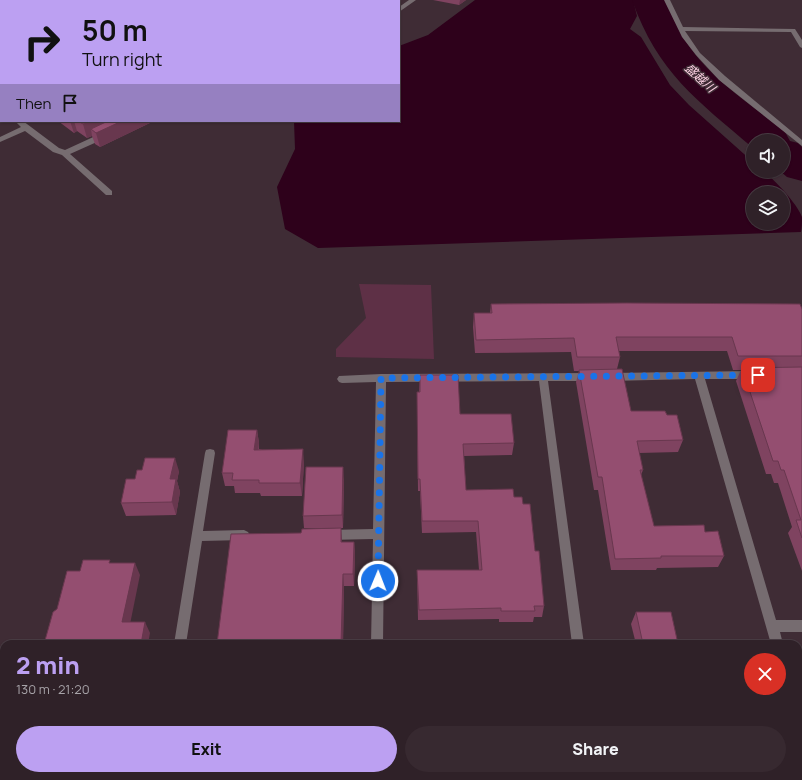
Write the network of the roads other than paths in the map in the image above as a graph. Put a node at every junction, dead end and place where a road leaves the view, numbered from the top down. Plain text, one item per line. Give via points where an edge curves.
1 (413, 0) edge
2 (667, 0) edge
3 (400, 9) edge
4 (681, 29) junction
5 (802, 46) edge
6 (20, 122) edge
7 (26, 128) junction
8 (113, 131) edge
9 (0, 140) edge
10 (802, 144) edge
11 (65, 154) junction
12 (108, 193) dead end
13 (762, 375) edge
14 (699, 376) junction
15 (543, 377) junction
16 (381, 378) junction
17 (342, 379) dead end
18 (210, 453) dead end
19 (378, 534) junction
20 (252, 535) edge
21 (315, 535) edge
22 (197, 536) junction
23 (772, 626) junction
24 (802, 626) edge
25 (181, 640) edge
26 (377, 640) edge
27 (577, 640) edge
28 (776, 640) edge

1 - 3 street
2 - 4 street
4 - 5 street via 793,30
4 - 10 street via 713,70
6 - 7 street
7 - 9 street
7 - 11 street
8 - 11 street
11 - 12 street
13 - 14 street
14 - 15 street
14 - 23 street
15 - 16 street
15 - 27 street
16 - 17 street
16 - 19 street
18 - 22 street
19 - 21 street
19 - 26 street
20 - 22 street
22 - 25 street
23 - 24 street
23 - 28 street

